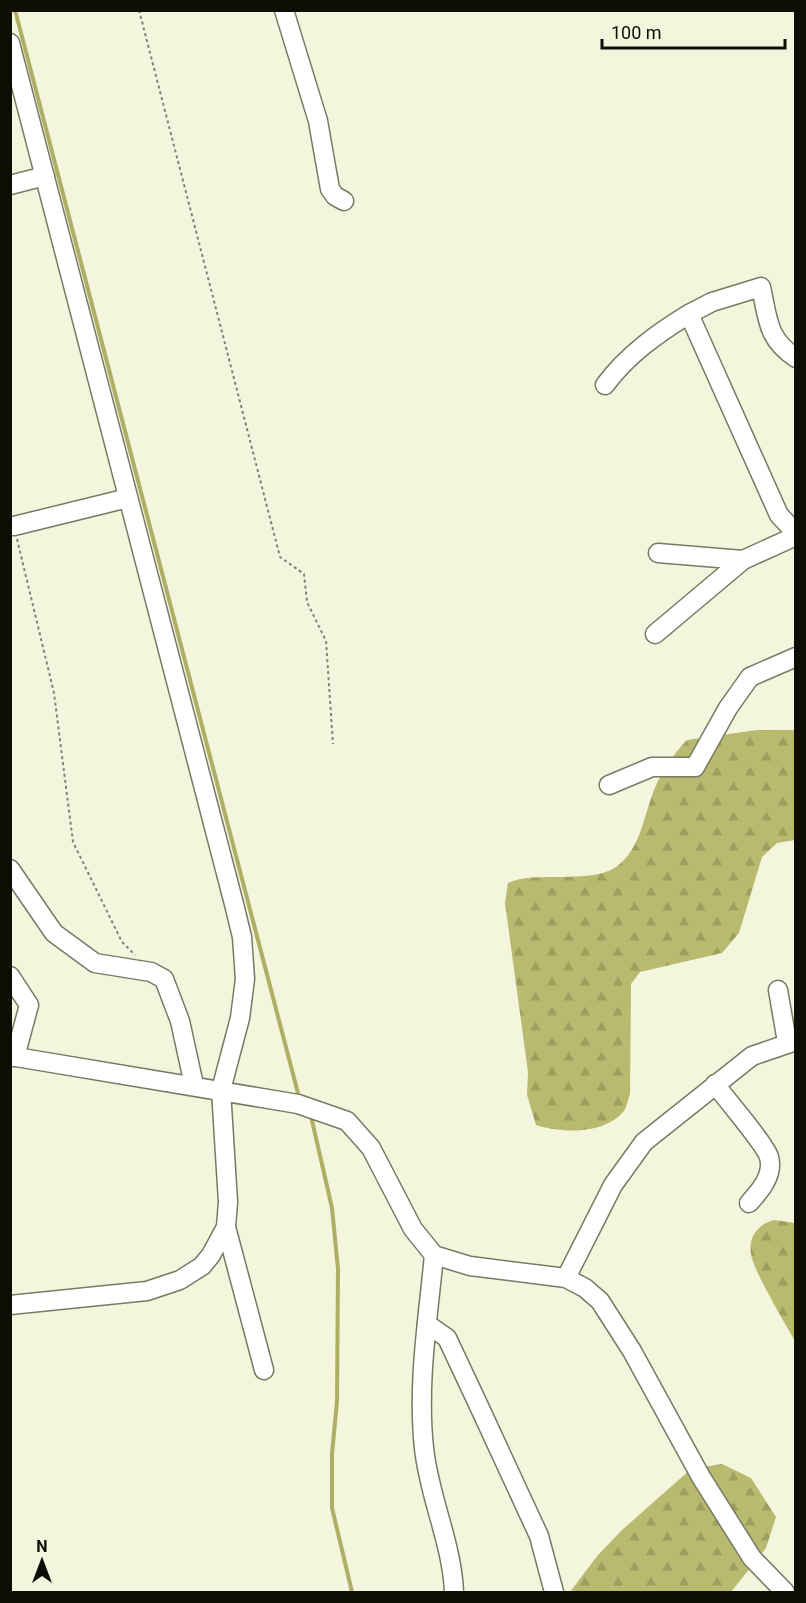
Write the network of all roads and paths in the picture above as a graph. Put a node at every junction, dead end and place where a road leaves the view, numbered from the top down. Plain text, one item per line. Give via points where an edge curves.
1 (139, 10) edge
2 (284, 10) edge
3 (10, 43) edge
4 (45, 176) junction
5 (10, 185) edge
6 (344, 201) dead end
7 (689, 314) junction
8 (795, 358) edge
9 (605, 385) dead end
10 (128, 498) junction
11 (14, 526) joint
12 (795, 534) edge
13 (658, 553) dead end
14 (743, 560) junction
15 (654, 634) dead end
16 (795, 657) edge
17 (333, 744) dead end
18 (609, 785) dead end
19 (12, 874) edge
20 (154, 973) junction
21 (10, 976) edge
22 (778, 990) dead end
23 (791, 1042) edge
24 (12, 1055) edge
25 (715, 1084) junction
26 (194, 1085) junction
27 (221, 1090) junction
28 (749, 1203) dead end
29 (226, 1227) junction
30 (434, 1255) junction
31 (566, 1278) junction
32 (10, 1305) edge
33 (428, 1324) junction
34 (264, 1371) dead end
35 (454, 1593) edge
36 (554, 1593) edge
37 (785, 1593) edge

1 - 17 path via 280,557 304,574 307,602 326,641
2 - 6 street via 318,121 330,189
3 - 4 street
4 - 5 street
4 - 10 street
7 - 8 street via 712,302 761,287 772,333 780,348
7 - 9 street via 638,350
7 - 12 street via 778,515
10 - 11 street
10 - 27 street via 242,937 242,1008
11 - 20 path via 54,693 73,842 122,942
12 - 14 street
13 - 14 street
14 - 15 street
16 - 18 street via 750,677 695,767 652,767
19 - 20 street via 49,928 95,963
20 - 26 street via 168,985
21 - 24 street via 29,1005
22 - 23 street
23 - 25 street via 752,1056
24 - 26 street
25 - 28 street via 768,1155 768,1172 762,1188
25 - 31 street via 644,1142 627,1164
26 - 27 street
27 - 29 street
27 - 30 street via 298,1104 347,1121 371,1148 413,1229
29 - 32 street via 202,1266 180,1280 147,1291
29 - 34 street
30 - 31 street via 470,1266
30 - 33 street
31 - 37 street via 600,1301 752,1558
33 - 35 street via 422,1399 424,1450 444,1530
33 - 36 street via 447,1338 478,1404 539,1536

